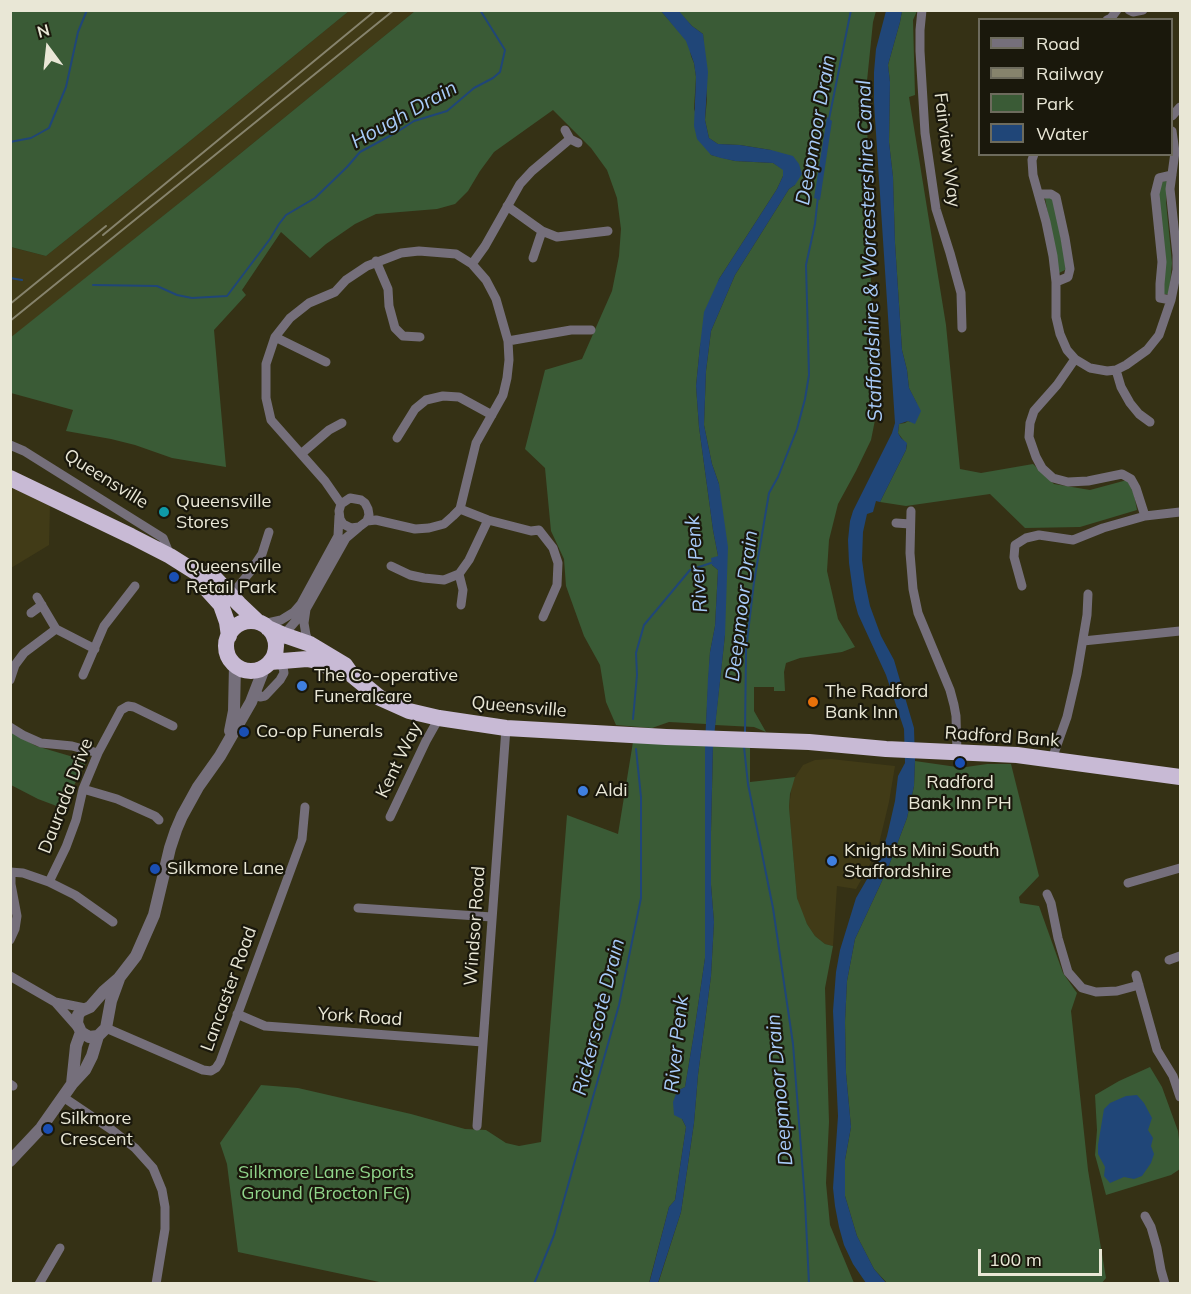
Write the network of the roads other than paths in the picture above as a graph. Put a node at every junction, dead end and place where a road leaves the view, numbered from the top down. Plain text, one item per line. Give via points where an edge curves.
1 (922, 10) edge
2 (1129, 10) edge
3 (1143, 10) edge
4 (571, 138) dead end
5 (1173, 138) edge
6 (1033, 156) edge
7 (1173, 175) junction
8 (1039, 194) junction
9 (507, 206) junction
10 (1176, 207) edge
11 (542, 231) junction
12 (609, 231) dead end
13 (533, 258) dead end
14 (376, 261) junction
15 (472, 264) junction
16 (1056, 282) junction
17 (1171, 300) junction
18 (962, 328) dead end
19 (591, 330) dead end
20 (275, 337) junction
21 (420, 337) dead end
22 (507, 341) junction
23 (1075, 359) junction
24 (326, 362) dead end
25 (1116, 370) junction
26 (492, 415) junction
27 (1150, 422) dead end
28 (342, 423) dead end
29 (397, 438) dead end
30 (10, 444) edge
31 (301, 454) junction
32 (10, 478) edge
33 (346, 501) junction
34 (460, 509) junction
35 (911, 511) dead end
36 (1180, 512) edge
37 (339, 516) junction
38 (1144, 516) junction
39 (488, 520) junction
40 (367, 522) junction
41 (896, 523) dead end
42 (910, 524) junction
43 (268, 532) dead end
44 (170, 556) junction
45 (391, 566) dead end
46 (197, 573) junction
47 (459, 574) junction
48 (135, 586) dead end
49 (1022, 586) dead end
50 (1088, 594) dead end
51 (231, 595) junction
52 (460, 605) dead end
53 (306, 609) junction
54 (31, 613) dead end
55 (543, 617) dead end
56 (263, 625) junction
57 (56, 629) junction
58 (1180, 631) edge
59 (229, 636) junction
60 (1083, 641) junction
61 (310, 644) junction
62 (95, 649) junction
63 (274, 655) junction
64 (235, 664) junction
65 (83, 668) dead end
66 (352, 675) junction
67 (11, 677) edge
68 (256, 691) junction
69 (439, 718) junction
70 (173, 726) dead end
71 (10, 727) edge
72 (506, 728) junction
73 (639, 735) joint
74 (228, 741) junction
75 (98, 753) junction
76 (957, 753) junction
77 (1052, 759) junction
78 (1180, 777) edge
79 (83, 789) junction
80 (305, 807) dead end
81 (390, 817) dead end
82 (159, 820) dead end
83 (1139, 868) dead end
84 (1180, 868) edge
85 (11, 872) edge
86 (1142, 879) junction
87 (49, 882) junction
88 (1128, 883) dead end
89 (1051, 899) dead end
90 (358, 908) dead end
91 (492, 917) junction
92 (113, 922) dead end
93 (10, 940) edge
94 (1180, 956) edge
95 (1169, 960) dead end
96 (1136, 975) dead end
97 (10, 976) edge
98 (119, 978) junction
99 (1139, 985) junction
100 (1082, 988) junction
101 (1081, 998) dead end
102 (56, 1002) junction
103 (87, 1008) junction
104 (237, 1014) junction
105 (104, 1028) junction
106 (79, 1030) junction
107 (483, 1042) junction
108 (72, 1084) junction
109 (63, 1096) junction
110 (1180, 1097) edge
111 (477, 1126) dead end
112 (10, 1161) edge
113 (1144, 1216) dead end
114 (1160, 1221) dead end
115 (1151, 1227) junction
116 (60, 1248) dead end
117 (39, 1284) edge
118 (156, 1284) edge
119 (1166, 1284) edge

1 - 18 street, Fairview Way via 925,133 936,209 961,293
2 - 3 street
4 - 9 street via 520,184
5 - 7 street
6 - 8 street via 1033,175
7 - 10 street via 1170,189
7 - 17 street via 1159,178 1155,194 1161,253 1160,298
8 - 16 street
8 - 16 street via 1056,197 1065,238 1070,269 1068,277
9 - 11 street
9 - 15 street
10 - 17 street via 1177,270
11 - 12 street via 557,237
11 - 13 street
14 - 15 street via 400,253 437,251 456,254
14 - 20 street via 335,292 309,303
14 - 21 street via 388,289 388,306 395,328 403,336
15 - 22 street via 496,299
16 - 23 street via 1060,334
17 - 25 street via 1159,335 1148,350
19 - 22 street
20 - 24 street
20 - 31 street via 267,364 266,398 271,420
22 - 26 street via 507,378
23 - 25 street via 1090,368
23 - 38 street via 1034,411 1029,437 1036,456 1053,478 1068,482 1122,474 1136,488
25 - 27 street via 1130,403
26 - 29 street via 459,398 426,400 415,409
26 - 34 street via 476,443
28 - 31 street
30 - 44 street, Queensville via 163,538
31 - 33 street via 336,495
32 - 44 highway
33 - 37 street
33 - 40 street via 365,503
34 - 39 street
34 - 40 street via 444,524 429,528
35 - 42 street
36 - 38 street
37 - 40 street via 343,524 354,528
37 - 56 street via 338,536 301,604 281,620
38 - 49 street via 1073,540 1039,535 1026,538 1016,545 1014,557
39 - 47 street
39 - 55 street via 539,530 553,548 558,563 557,585
40 - 53 street via 346,538
41 - 42 street
42 - 76 street via 913,589 918,613 950,690 956,716
43 - 51 street via 262,554
44 - 46 highway
45 - 47 street via 424,578 444,580
46 - 51 highway via 212,575
46 - 59 highway via 221,605
47 - 52 street via 463,590
48 - 62 street via 104,626
50 - 60 street
51 - 56 highway
53 - 61 street via 304,623
53 - 63 street
54 - 57 street via 40,601
56 - 59 highway via 240,624
56 - 63 highway via 274,637
57 - 62 street
57 - 67 street via 24,653
58 - 60 street
59 - 64 highway via 227,650
60 - 77 street via 1067,717
61 - 63 highway, Queensville
61 - 66 highway, Queensville via 345,665
62 - 65 street
63 - 64 highway via 255,670
63 - 66 highway via 317,661
63 - 68 street
63 - 68 street via 284,673 265,696 260,697
64 - 74 street via 234,711
66 - 69 highway, Queensville via 380,698 409,711
68 - 74 street
69 - 72 highway, Queensville
69 - 81 street, Kent Way
70 - 75 street, Daurada Drive via 129,706 121,710
71 - 75 street via 41,744
72 - 73 highway, Queensville
72 - 91 street, Windsor Road
73 - 76 highway, Radford Bank
74 - 98 street via 182,816 154,915 136,956
75 - 79 street, Daurada Drive
76 - 77 highway, Radford Bank
77 - 78 highway, Radford Bank
79 - 82 street via 117,799
79 - 87 street, Daurada Drive via 76,820
80 - 104 street, Lancaster Road via 302,839
83 - 86 street
84 - 86 street
85 - 87 street
85 - 93 street via 17,916
86 - 88 street
87 - 92 street
89 - 100 street via 1068,972
90 - 91 street
91 - 107 street, Windsor Road
94 - 95 street
96 - 99 street
97 - 102 street
98 - 103 street
98 - 105 street
99 - 100 street via 1117,991
99 - 110 street via 1157,1050
100 - 101 street
102 - 103 street
102 - 106 street
103 - 105 street via 96,1007 105,1014
103 - 106 street via 78,1015
104 - 105 street, Lancaster Road via 220,1062 211,1071
104 - 107 street, York Road via 265,1026
105 - 106 street via 89,1037
105 - 108 street via 85,1070
106 - 108 street
107 - 111 street, Windsor Road
108 - 109 street
109 - 112 street via 41,1128
109 - 118 street via 135,1148 153,1168 165,1207
113 - 115 street
114 - 115 street
115 - 119 street
116 - 117 street

